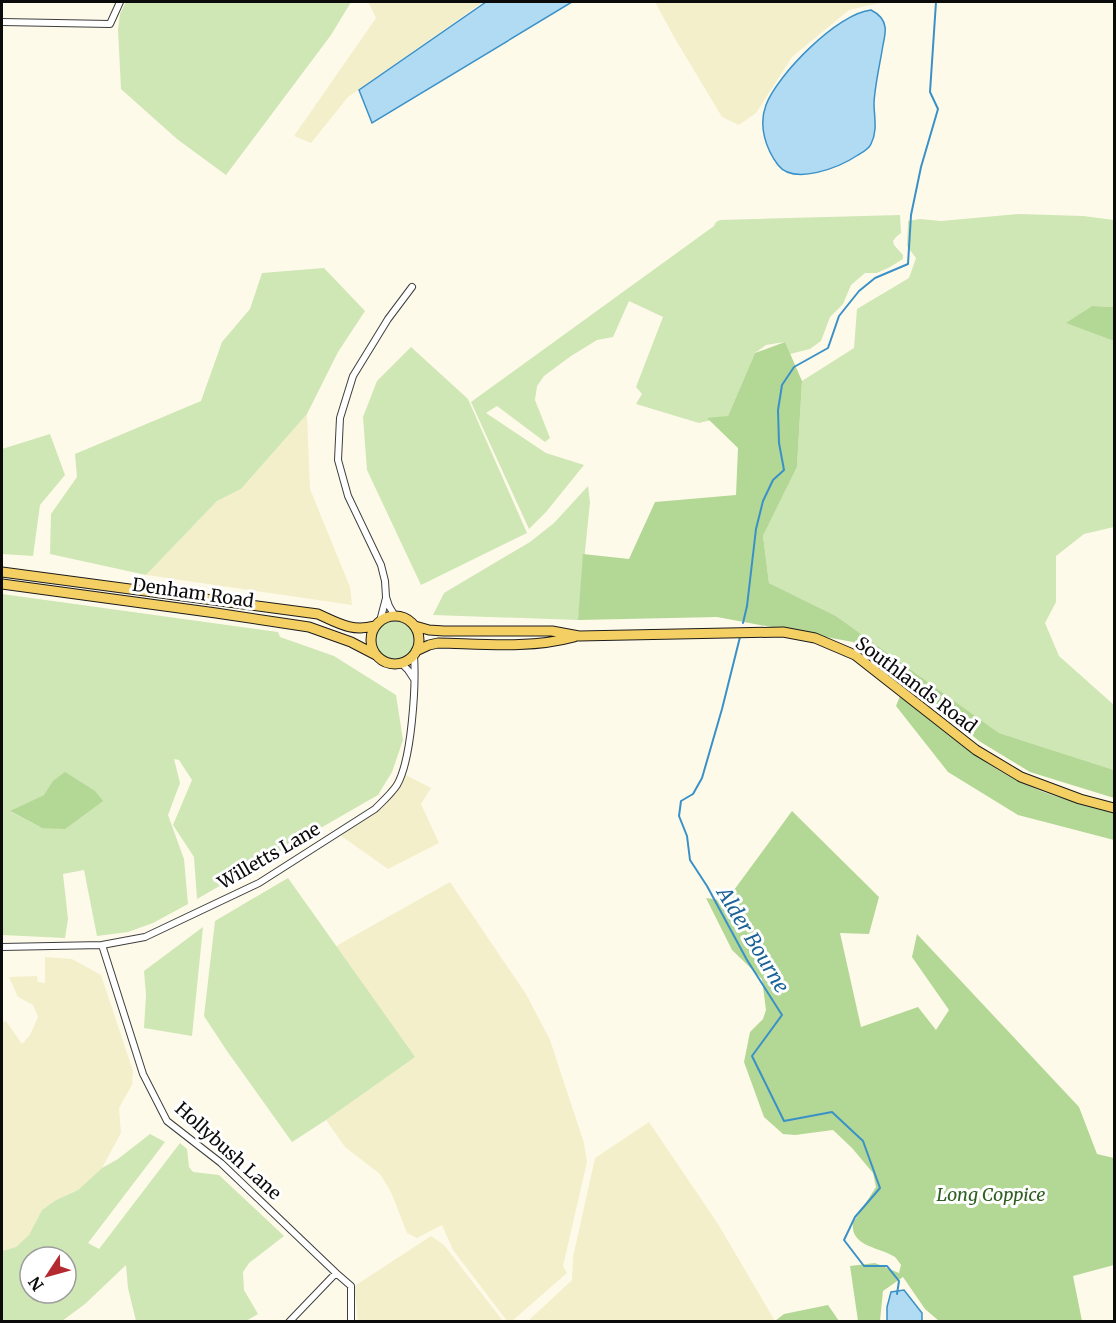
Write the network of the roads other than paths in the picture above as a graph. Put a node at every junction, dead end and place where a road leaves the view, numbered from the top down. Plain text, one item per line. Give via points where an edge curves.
1 (120, 2) edge
2 (2, 22) edge
3 (412, 287) dead end
4 (2, 572) edge
5 (2, 584) edge
6 (386, 597) junction
7 (395, 616) junction
8 (377, 624) junction
9 (415, 626) junction
10 (579, 636) junction
11 (415, 653) junction
12 (376, 655) junction
13 (401, 663) junction
14 (415, 679) junction
15 (1114, 808) edge
16 (102, 945) junction
17 (2, 947) edge
18 (336, 1273) junction
19 (289, 1322) edge
20 (351, 1322) edge

1 - 2 street via 110,24
3 - 6 street via 383,325 353,376 340,418 338,460 348,496 381,565
4 - 8 main road, Denham Road via 318,614 355,629
5 - 12 main road, Denham Road via 309,627
6 - 7 street
6 - 8 street
7 - 8 main road
7 - 9 main road
8 - 12 main road via 370,641
9 - 10 main road via 429,630
9 - 11 main road via 419,639
10 - 11 main road via 554,643 438,643
10 - 15 main road, Southlands Road via 783,632 815,638 855,655 976,750 1021,777
11 - 13 main road
11 - 14 street, Willetts Lane
12 - 13 main road via 387,663
13 - 14 street
14 - 16 street, Willetts Lane via 402,773 375,809 259,883 145,937
16 - 17 street, Willetts Lane
16 - 18 street, Hollybush Lane via 142,1074 167,1121 221,1163
18 - 19 street
18 - 20 street, Hollybush Lane via 351,1286

